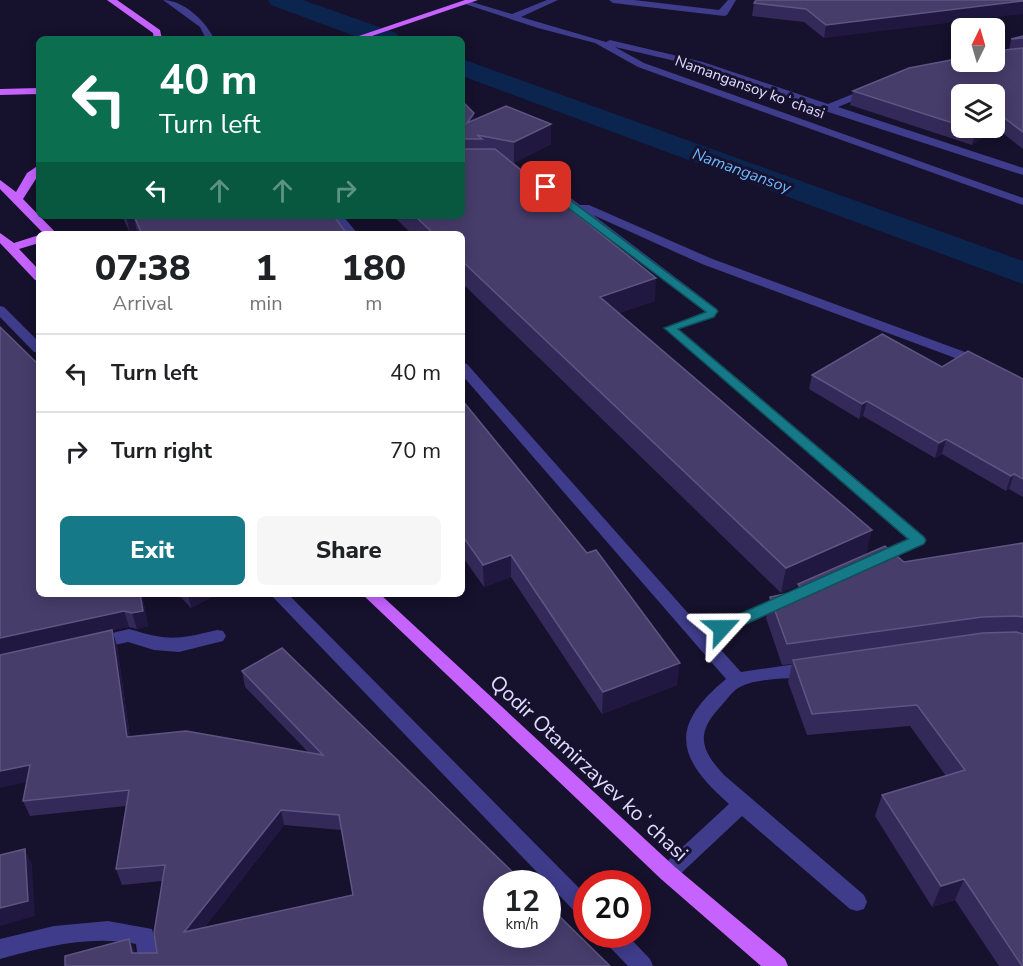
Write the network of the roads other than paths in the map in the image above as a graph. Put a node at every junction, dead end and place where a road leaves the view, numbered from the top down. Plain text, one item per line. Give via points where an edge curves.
1 (111, 0) edge
2 (167, 0) edge
3 (554, 0) edge
4 (613, 0) edge
5 (732, 0) edge
6 (471, 1) edge
7 (512, 17) junction
8 (158, 36) edge
9 (209, 36) edge
10 (362, 36) edge
11 (598, 41) junction
12 (885, 84) edge
13 (36, 91) edge
14 (0, 92) edge
15 (826, 108) junction
16 (501, 165) edge
17 (36, 171) edge
18 (1023, 172) edge
19 (0, 183) edge
20 (561, 196) junction
21 (16, 201) junction
22 (1023, 202) edge
23 (340, 219) edge
24 (48, 231) edge
25 (350, 231) edge
26 (0, 236) edge
27 (36, 240) edge
28 (11, 248) junction
29 (36, 274) edge
30 (0, 309) edge
31 (36, 346) edge
32 (990, 367) edge
33 (465, 370) edge
34 (864, 565) edge
35 (798, 594) edge
36 (281, 597) edge
37 (375, 597) edge
38 (217, 636) dead end
39 (700, 638) junction
40 (75, 647) edge
41 (828, 667) edge
42 (737, 680) junction
43 (742, 804) junction
44 (668, 873) junction
45 (573, 896) edge
46 (856, 902) dead end
47 (625, 948) edge
48 (0, 949) edge
49 (150, 966) edge
50 (642, 966) edge
51 (777, 966) edge

1 - 8 main road
2 - 9 street via 204,26
3 - 7 street
4 - 5 street via 719,13 724,13
6 - 7 street, Namangansoy koʻchasi
6 - 10 main road
7 - 11 street, Namangansoy koʻchasi
11 - 15 street via 700,64
11 - 22 street, Namangansoy koʻchasi via 641,65
12 - 15 street
13 - 14 main road
15 - 18 street
16 - 20 street via 517,169
17 - 21 main road
19 - 21 main road
20 - 32 street via 706,261
20 - 34 street via 712,311 670,328 918,540
21 - 24 main road
23 - 25 street
26 - 28 main road
27 - 28 main road
28 - 29 main road
30 - 31 street
33 - 39 street
35 - 39 street
36 - 45 street
37 - 44 main road, Qodir Otamirzayev koʻchasi
38 - 40 street via 179,646 154,644 129,635
39 - 42 street
41 - 42 street
42 - 43 street via 704,709 694,729 694,748 707,773
43 - 44 street
43 - 46 street
44 - 51 main road, Qodir Otamirzayev koʻchasi
47 - 50 street
48 - 49 street via 60,933 125,931 145,936

